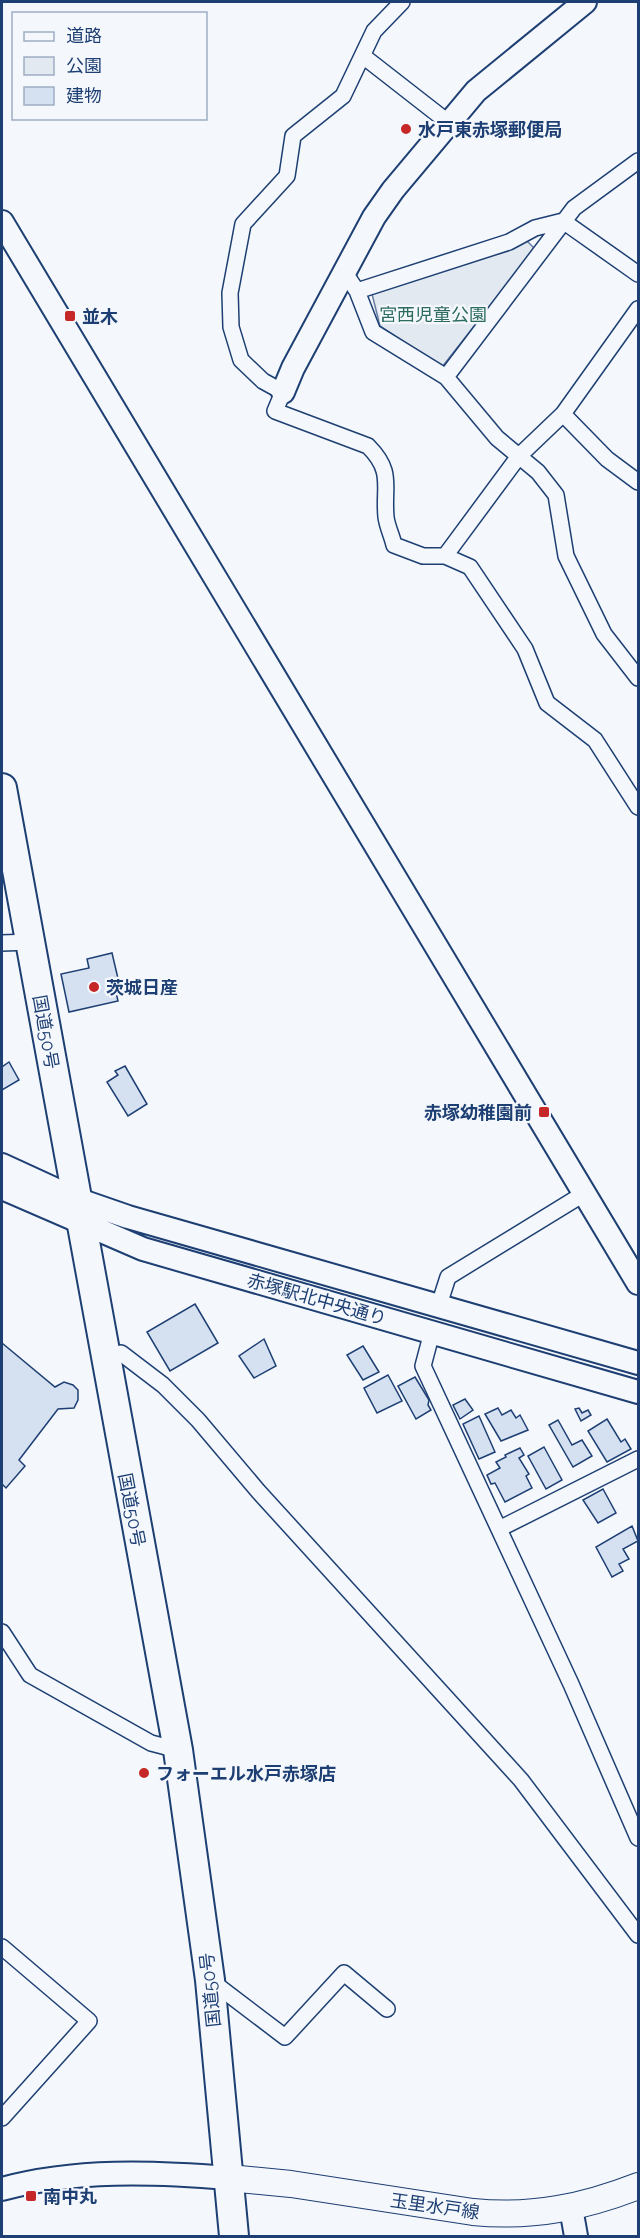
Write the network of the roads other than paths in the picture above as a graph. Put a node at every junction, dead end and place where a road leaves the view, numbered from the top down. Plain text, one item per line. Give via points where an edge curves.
1 (402, 2) edge
2 (585, 2) edge
3 (363, 56) junction
4 (450, 123) junction
5 (639, 160) edge
6 (563, 221) junction
7 (2, 222) edge
8 (639, 274) edge
9 (351, 282) junction
10 (639, 309) edge
11 (446, 377) junction
12 (283, 392) junction
13 (563, 414) junction
14 (519, 456) junction
15 (639, 482) edge
16 (444, 556) junction
17 (639, 678) edge
18 (2, 788) edge
19 (639, 807) edge
20 (30, 942) junction
21 (2, 943) edge
22 (2, 1165) edge
23 (2, 1188) edge
24 (585, 1193) junction
25 (78, 1210) junction
26 (365, 1283) junction
27 (639, 1283) edge
28 (439, 1305) junction
29 (355, 1310) junction
30 (432, 1332) junction
31 (104, 1357) junction
32 (639, 1363) edge
33 (637, 1384) edge
34 (639, 1459) edge
35 (500, 1529) junction
36 (2, 1632) edge
37 (177, 1750) junction
38 (639, 1838) edge
39 (639, 1935) edge
40 (2, 1947) edge
41 (210, 1980) junction
42 (387, 2008) dead end
43 (2, 2118) edge
44 (229, 2178) junction
45 (639, 2186) edge
46 (2, 2189) edge
47 (571, 2208) junction
48 (234, 2236) edge
49 (576, 2236) edge

1 - 3 street via 374,31
2 - 4 street via 476,92
3 - 4 street
3 - 12 street via 343,96 293,136 287,176 243,224 231,293 231,327 241,360 263,381
4 - 9 street via 374,217
5 - 6 street via 574,208
6 - 8 street
6 - 9 street via 535,228 509,242
6 - 11 street
7 - 24 street
9 - 11 street via 374,332
9 - 12 street via 293,368
10 - 13 street
11 - 14 street via 497,438
12 - 16 street via 275,411 368,446 379,457 387,474 386,518 394,545 423,556
13 - 14 street
13 - 15 street via 607,459
14 - 16 street
14 - 17 street via 556,495 566,556 604,634
16 - 19 street via 470,567 525,649 547,703 595,740
18 - 20 highway, 国道50号
20 - 21 street
20 - 25 highway, 国道50号
22 - 25 street, 赤塚駅北中央通り
23 - 25 street, 赤塚駅北中央通り
24 - 27 street
24 - 28 street via 448,1277
25 - 26 street, 赤塚駅北中央通り via 128,1217
25 - 29 street, 赤塚駅北中央通り via 144,1249
25 - 31 highway, 国道50号
26 - 28 street, 赤塚駅北中央通り
26 - 29 street
28 - 32 street, 赤塚駅北中央通り
29 - 30 street, 赤塚駅北中央通り
30 - 33 street, 赤塚駅北中央通り
30 - 35 street via 423,1366
31 - 37 highway, 国道50号
31 - 39 street via 122,1353 163,1385 198,1420 521,1780
34 - 35 street
35 - 38 street
36 - 37 street via 30,1675 151,1743
37 - 41 highway, 国道50号
40 - 43 street via 89,2021
41 - 42 street via 285,2037 344,1973
41 - 44 highway, 国道50号
44 - 46 street via 81,2175
44 - 47 main road, 玉里水戸線 via 480,2213 521,2215
44 - 48 highway, 国道50号
45 - 47 main road, 玉里水戸線
47 - 49 street

